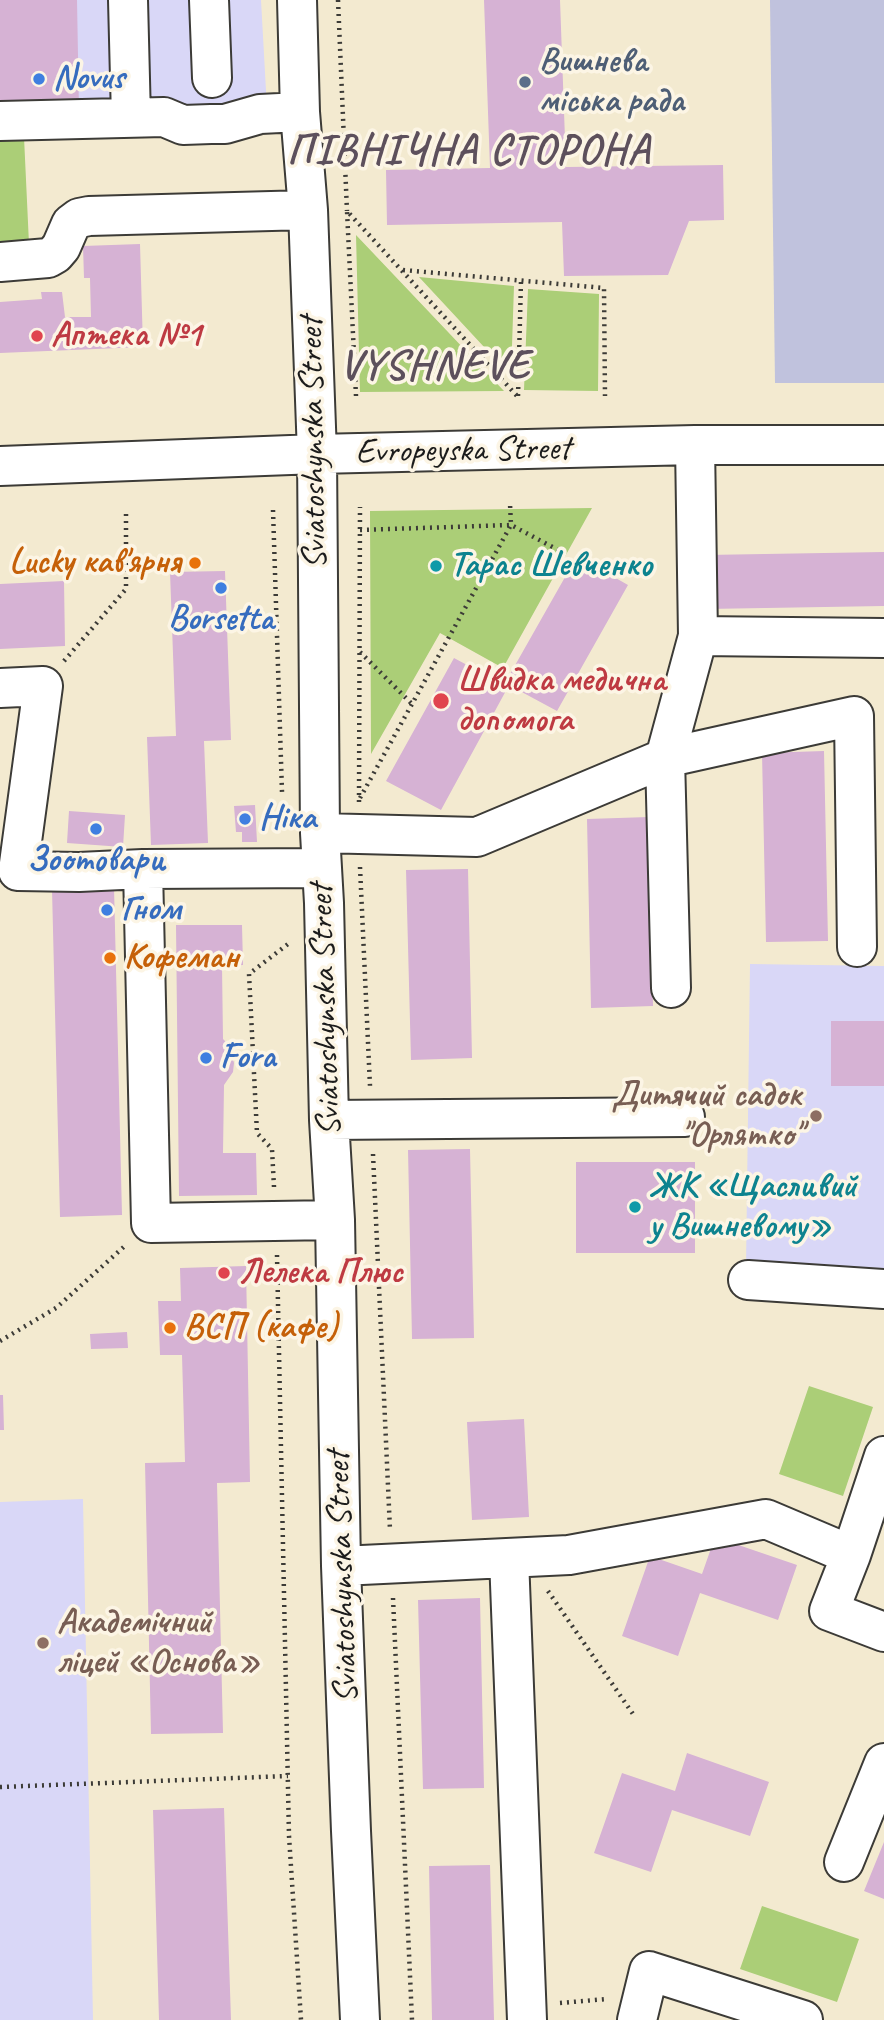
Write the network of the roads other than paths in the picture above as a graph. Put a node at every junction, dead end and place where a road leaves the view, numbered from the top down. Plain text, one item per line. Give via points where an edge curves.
1 (128, 0) edge
2 (209, 0) edge
3 (297, 0) edge
4 (212, 78) dead end
5 (300, 112) junction
6 (148, 118) junction
7 (0, 121) edge
8 (308, 209) junction
9 (0, 262) edge
10 (695, 445) junction
11 (884, 445) edge
12 (317, 454) junction
13 (0, 466) edge
14 (698, 636) junction
15 (884, 638) edge
16 (0, 688) edge
17 (666, 758) junction
18 (321, 850) junction
19 (143, 869) junction
20 (9, 876) edge
21 (857, 947) dead end
22 (671, 988) dead end
23 (685, 1117) dead end
24 (329, 1121) junction
25 (335, 1220) junction
26 (748, 1280) dead end
27 (884, 1289) edge
28 (884, 1456) edge
29 (851, 1555) junction
30 (517, 1557) junction
31 (341, 1566) junction
32 (884, 1632) edge
33 (884, 1763) edge
34 (844, 1862) dead end
35 (640, 2008) edge
36 (543, 2012) edge
37 (360, 2020) edge
38 (803, 2020) edge

1 - 6 street
2 - 4 street
3 - 5 street, Sviatoshynska Street
5 - 6 street via 260,114 218,124 183,125
5 - 8 street, Sviatoshynska Street
6 - 7 street
8 - 9 street via 89,216 71,224 61,247 48,258
8 - 12 street, Sviatoshynska Street
10 - 11 street, Evropeyska Street
10 - 12 street, Evropeyska Street
10 - 14 street
12 - 13 street, Evropeyska Street
12 - 18 street, Sviatoshynska Street
14 - 15 street
14 - 17 street
16 - 20 street via 43,686
17 - 18 street via 477,837 359,816
17 - 21 street via 854,716
17 - 22 street
18 - 19 street
18 - 24 street, Sviatoshynska Street
19 - 20 street
19 - 25 street via 151,1223
23 - 24 street
24 - 25 street, Sviatoshynska Street
25 - 31 street, Sviatoshynska Street
26 - 27 street
28 - 29 street
29 - 30 street via 766,1519 569,1555
29 - 32 street via 829,1611
30 - 31 street
30 - 36 street
31 - 37 street, Sviatoshynska Street
33 - 34 street
35 - 38 street via 649,1971

